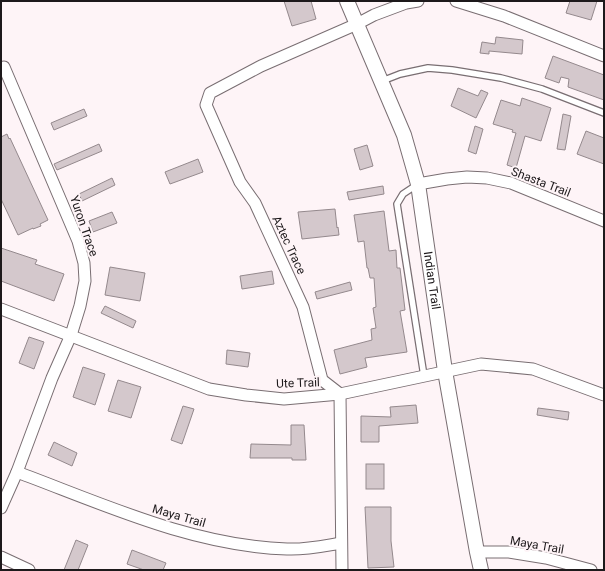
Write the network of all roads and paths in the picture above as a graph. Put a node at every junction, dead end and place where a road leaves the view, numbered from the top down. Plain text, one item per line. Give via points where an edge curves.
1 (347, 1) edge
2 (418, 1) edge
3 (456, 1) edge
4 (357, 24) junction
5 (604, 56) edge
6 (3, 68) edge
7 (380, 82) junction
8 (604, 113) edge
9 (418, 184) junction
10 (604, 221) edge
11 (1, 309) edge
12 (71, 335) junction
13 (445, 371) junction
14 (424, 376) junction
15 (340, 394) junction
16 (604, 395) edge
17 (17, 472) junction
18 (1, 508) edge
19 (341, 544) junction
20 (476, 552) junction
21 (1, 557) edge
22 (29, 570) edge
23 (342, 570) edge
24 (481, 570) edge
25 (591, 570) edge

1 - 4 street, Indian Trail
2 - 4 street, Aztec Trace via 374,15
3 - 5 street via 504,16
4 - 7 street, Indian Trail
4 - 15 street, Aztec Trace via 261,66 210,93 206,105 240,182 255,203 303,307 322,380
6 - 12 street, Yuron Trace via 66,212 84,263 85,282
7 - 8 lane via 400,74 428,68 452,70 501,78 542,89
7 - 9 street, Indian Trail via 404,135
9 - 10 street, Shasta Trail via 454,178 487,178 511,183
9 - 13 street, Indian Trail
9 - 14 lane via 403,194 397,204
11 - 12 street, Ute Trail
12 - 15 street, Ute Trail via 209,389 284,398
12 - 17 street, Yuron Trace
13 - 14 street, Ute Trail
13 - 16 street, Ute Trail via 482,364 533,369
13 - 20 street, Indian Trail
14 - 15 street, Ute Trail
15 - 19 street
17 - 18 street, Yuron Trace
17 - 19 street, Maya Trail via 188,534 267,548 313,548
19 - 23 street
20 - 24 street, Indian Trail
20 - 25 street, Maya Trail via 509,552 546,558
21 - 22 street

